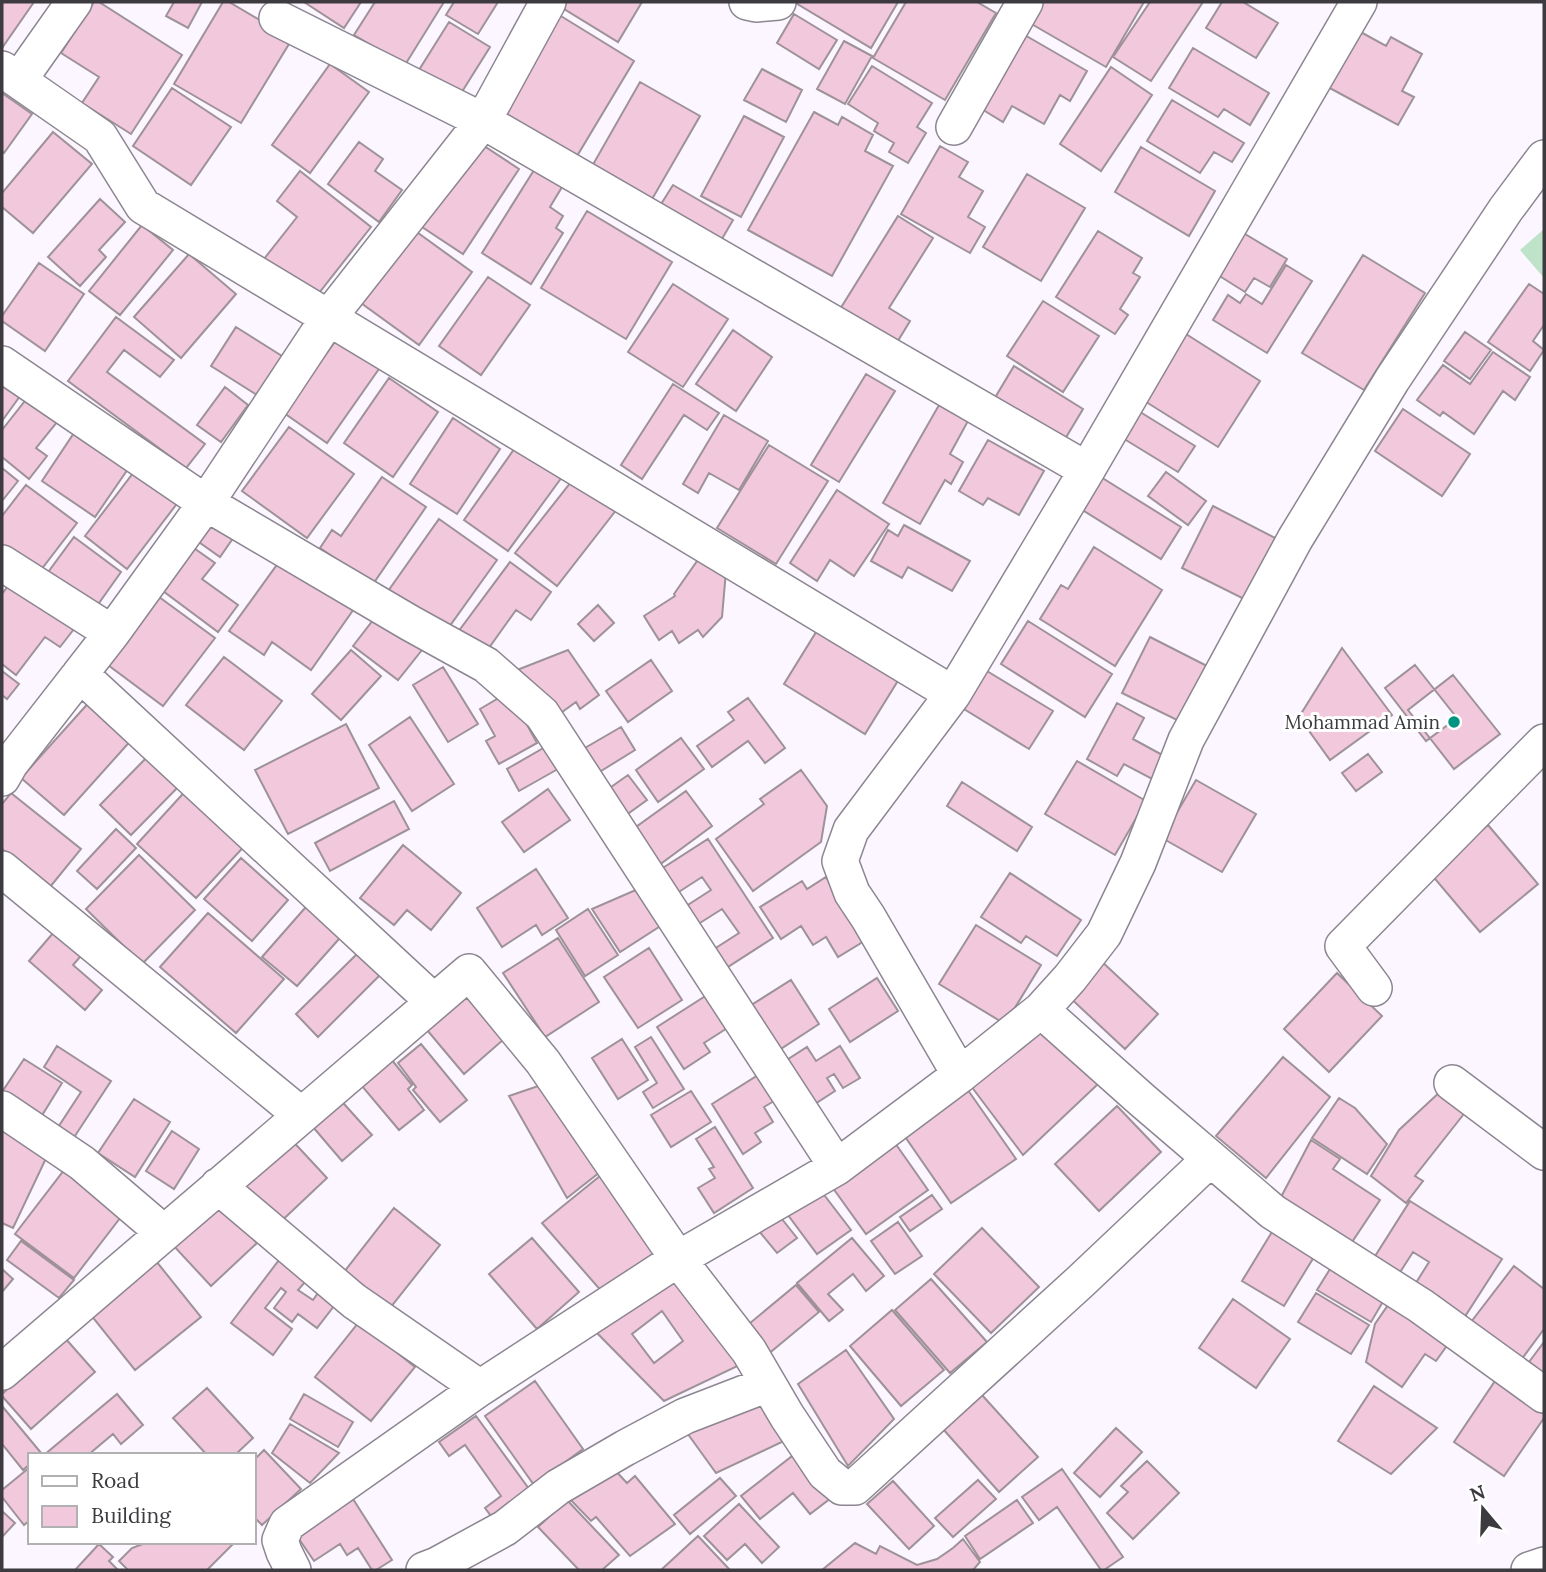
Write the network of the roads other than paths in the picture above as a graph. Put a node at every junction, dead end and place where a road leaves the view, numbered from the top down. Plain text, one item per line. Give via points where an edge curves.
1 (74, 2) edge
2 (548, 2) edge
3 (747, 2) edge
4 (778, 2) edge
5 (1025, 2) edge
6 (1359, 2) edge
7 (277, 18) dead end
8 (10, 74) edge
9 (483, 121) junction
10 (954, 127) dead end
11 (1544, 158) edge
12 (328, 317) junction
13 (2, 364) edge
14 (1087, 470) junction
15 (206, 503) junction
16 (2, 562) edge
17 (112, 633) junction
18 (80, 674) junction
19 (953, 694) junction
20 (1539, 760) edge
21 (4, 767) edge
22 (2, 869) edge
23 (1374, 988) dead end
24 (433, 1001) junction
25 (1041, 1010) junction
26 (960, 1075) junction
27 (1452, 1083) dead end
28 (2, 1109) edge
29 (301, 1115) junction
30 (1544, 1152) edge
31 (1210, 1159) junction
32 (837, 1167) junction
33 (218, 1186) junction
34 (164, 1233) junction
35 (678, 1259) junction
36 (2, 1371) edge
37 (768, 1384) junction
38 (480, 1388) junction
39 (1544, 1395) edge
40 (1544, 1564) edge
41 (293, 1570) edge
42 (424, 1570) edge
43 (1528, 1570) edge

1 - 8 street
2 - 9 street
3 - 4 street
5 - 10 street
6 - 14 street
7 - 9 street
8 - 12 street via 100,137 143,206
9 - 12 street
9 - 14 street
11 - 25 street via 1392,380 1295,539 1186,740 1138,863 1104,934
12 - 15 street
12 - 19 street
13 - 15 street
14 - 19 street
15 - 17 street
15 - 32 street via 486,665 542,714
16 - 17 street
17 - 18 street
18 - 21 street
18 - 24 street
19 - 26 street via 851,830 840,861 852,892
20 - 23 street via 1342,946
22 - 29 street
24 - 29 street
24 - 35 street via 469,972 543,1062
25 - 26 street
25 - 31 street
26 - 32 street
27 - 30 street
28 - 34 street via 82,1163
29 - 33 street
31 - 37 street via 855,1487 842,1487 825,1473
31 - 39 street via 1273,1212 1421,1306
32 - 35 street
33 - 34 street
33 - 38 street via 354,1301
34 - 36 street
35 - 37 street via 749,1351
35 - 38 street
37 - 42 street via 685,1416 625,1448 558,1486 505,1528
38 - 41 street via 287,1524 280,1540
40 - 43 street

